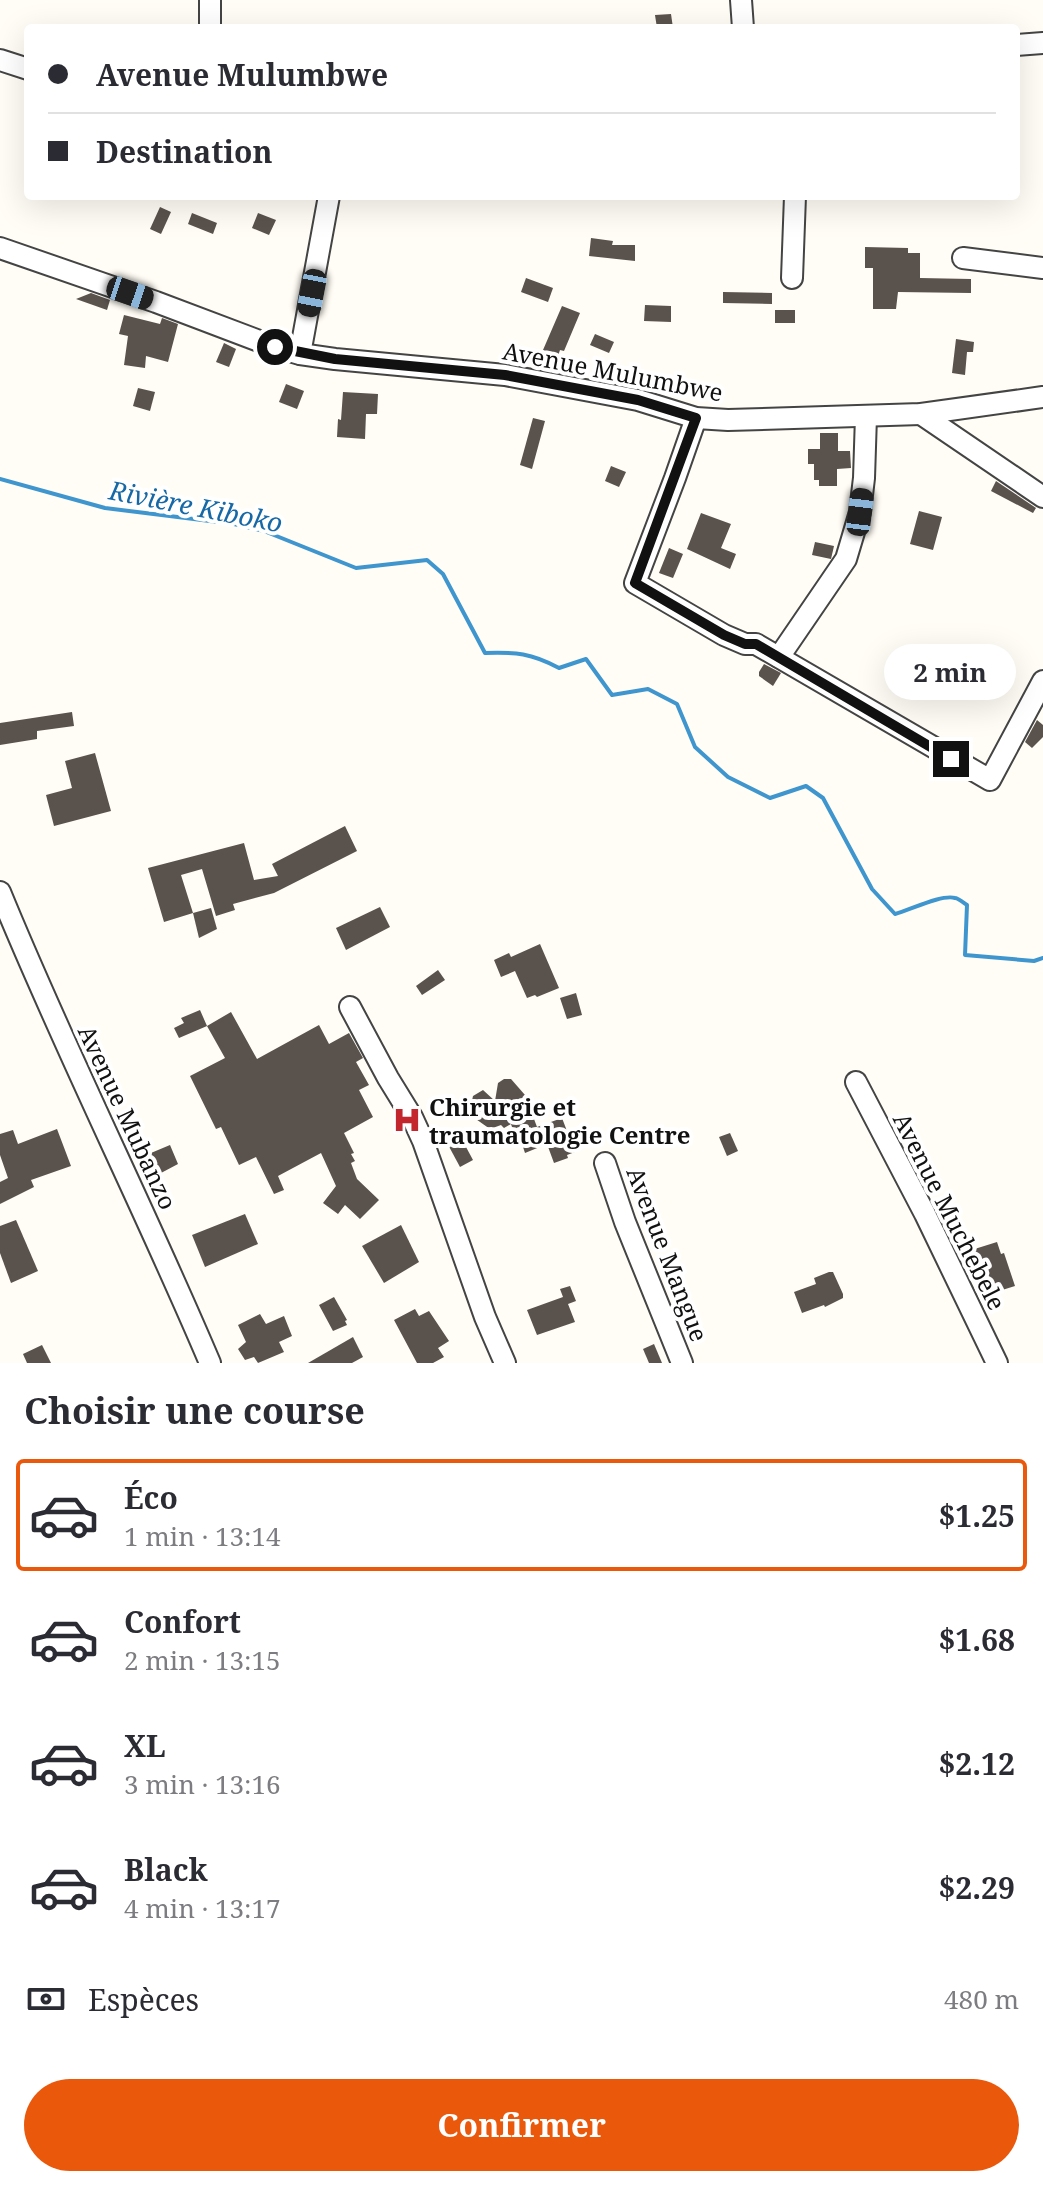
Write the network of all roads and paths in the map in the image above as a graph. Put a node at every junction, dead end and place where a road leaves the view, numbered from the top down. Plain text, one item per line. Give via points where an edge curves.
1 (210, 0) edge
2 (741, 0) edge
3 (210, 24) edge
4 (743, 24) edge
5 (1043, 43) edge
6 (1020, 45) edge
7 (0, 60) edge
8 (24, 68) edge
9 (328, 200) edge
10 (795, 200) edge
11 (0, 248) edge
12 (963, 258) dead end
13 (1043, 268) edge
14 (792, 278) dead end
15 (300, 354) junction
16 (1043, 397) edge
17 (921, 414) junction
18 (866, 416) junction
19 (696, 418) junction
20 (1043, 497) edge
21 (779, 657) junction
22 (1043, 681) edge
23 (0, 892) edge
24 (350, 1007) dead end
25 (856, 1082) dead end
26 (605, 1163) dead end
27 (210, 1363) edge
28 (505, 1363) edge
29 (682, 1363) edge
30 (997, 1363) edge

1 - 3 street
2 - 4 street
5 - 6 street
7 - 8 street
9 - 15 street
10 - 14 street
11 - 15 street, Avenue Mulumbwe
12 - 13 street
15 - 19 street, Avenue Mulumbwe via 505,375 638,400
16 - 17 street, Avenue Mulumbwe
17 - 18 street, Avenue Mulumbwe
17 - 20 street
18 - 19 street, Avenue Mulumbwe
18 - 21 street via 860,512 846,559
19 - 21 street via 635,583 724,635
21 - 22 street via 990,780
23 - 27 street, Avenue Mubanzo
24 - 28 street via 417,1129
25 - 30 street, Avenue Muchebele
26 - 29 street, Avenue Mangue

